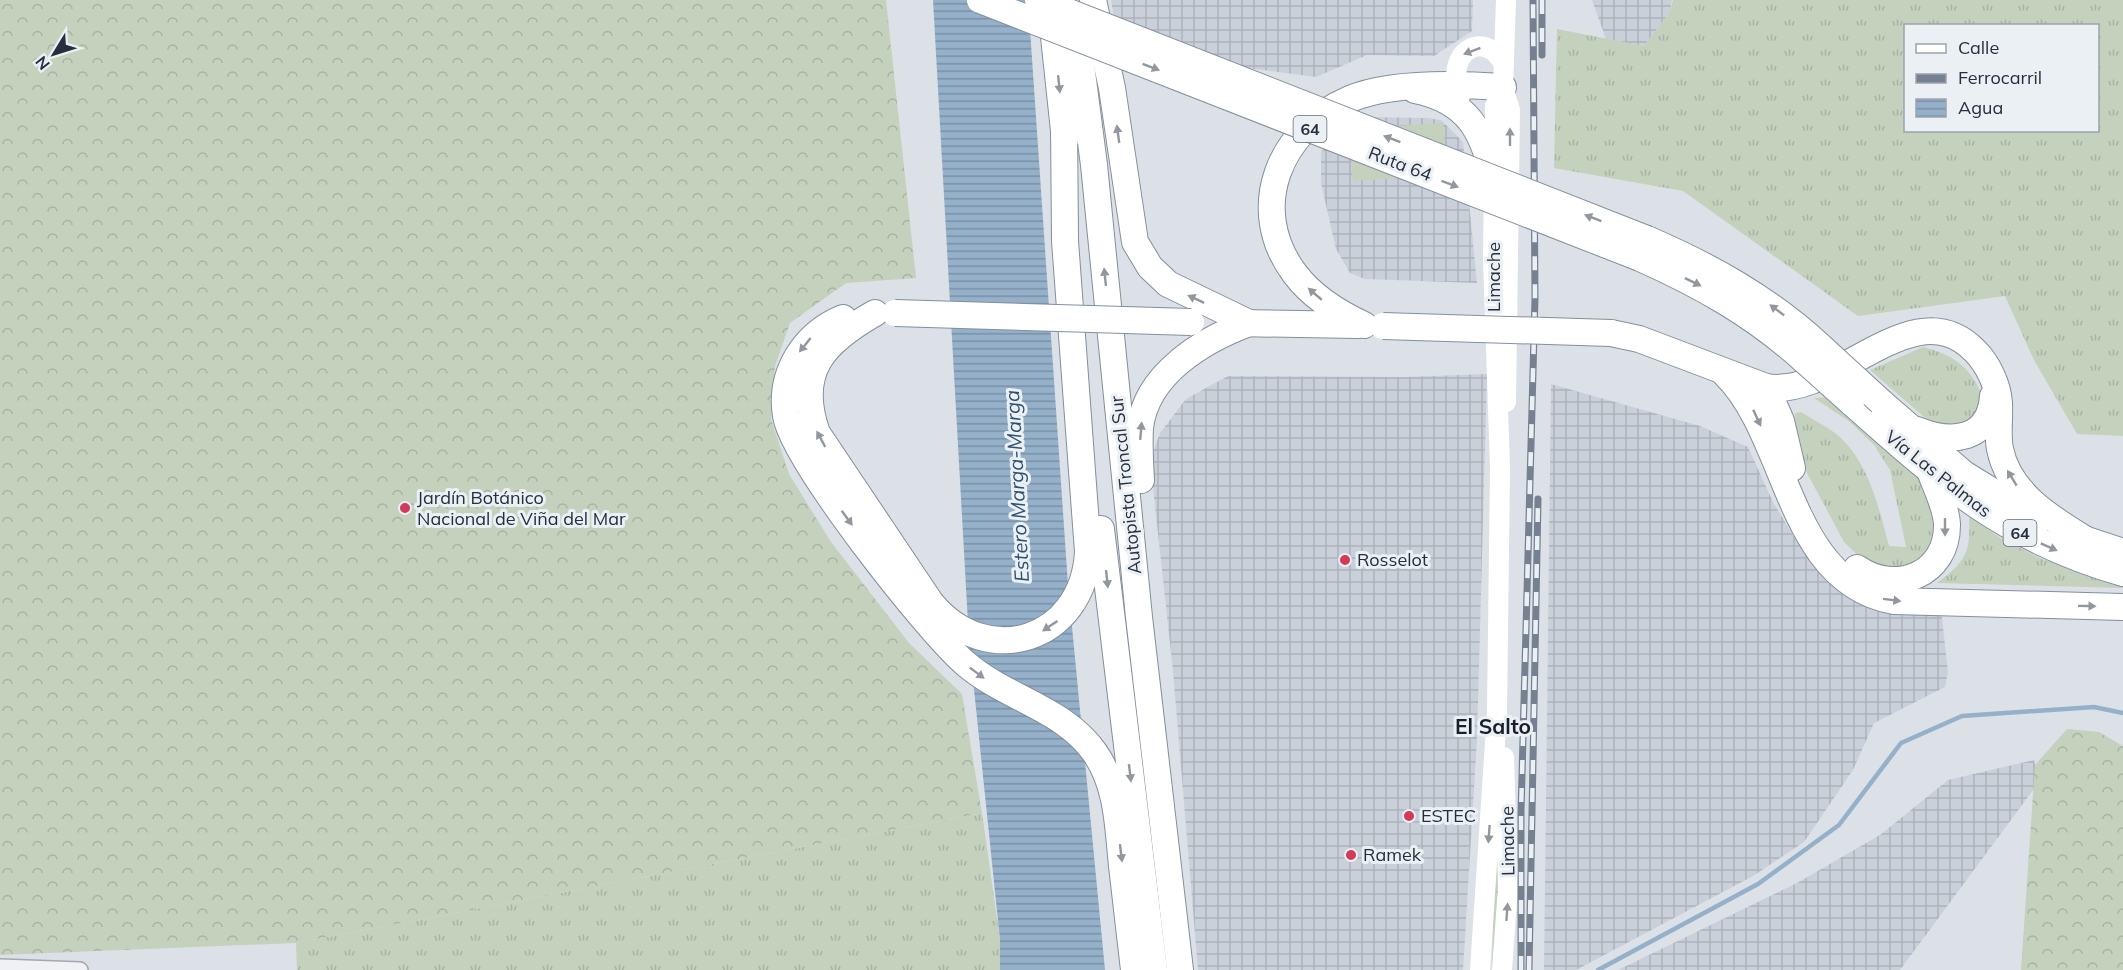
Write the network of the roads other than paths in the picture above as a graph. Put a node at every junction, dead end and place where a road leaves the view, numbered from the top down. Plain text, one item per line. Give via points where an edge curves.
1 (980, 0) edge
2 (1038, 0) edge
3 (1050, 0) edge
4 (1072, 0) edge
5 (1092, 0) edge
6 (1506, 0) edge
7 (1504, 76) junction
8 (1455, 84) junction
9 (1406, 88) junction
10 (1468, 118) junction
11 (1064, 124) junction
12 (1495, 181) junction
13 (1644, 249) junction
14 (885, 313) junction
15 (1249, 323) junction
16 (1373, 326) junction
17 (1813, 354) junction
18 (1723, 371) junction
19 (1992, 378) junction
20 (1766, 387) junction
21 (1793, 388) junction
22 (1781, 421) junction
23 (1908, 426) junction
24 (1500, 468) junction
25 (1930, 471) junction
26 (2088, 541) junction
27 (2123, 552) edge
28 (2123, 573) edge
29 (2123, 607) edge
30 (1497, 712) junction
31 (1481, 965) edge
32 (0, 967) edge
33 (49, 968) edge
34 (80, 970) edge
35 (1134, 970) edge
36 (1154, 970) edge
37 (1182, 970) edge
38 (1502, 970) edge

1 -> 13 highway, Ruta 64 / 64, bridge
13 -> 2 highway, Ruta 64 / 64, bridge
3 -> 11 highway, Autopista Troncal Sur
37 -> 4 highway, Autopista Troncal Sur via 1139,617 1094,165
15 -> 5 highway via 1168,284 1150,267 1135,242 1112,88
6 - 7 main road, Limache
7 - 8 highway
7 -> 8 main road via 1496,52 1482,47 1467,50 1457,61
7 - 12 main road, Limache via 1495,106
24 -> 7 main road, Limache via 1508,377 1510,110
8 - 9 highway
8 - 10 main road
9 - 10 highway via 1444,100
16 -> 9 highway via 1316,296 1287,261 1274,222 1275,183 1288,149 1319,116 1365,93
10 - 12 highway via 1481,134
11 -> 14 highway via 1065,241 1087,567 1072,606 1052,626 1026,638 999,641 973,636 950,622 924,592 824,446 812,419 810,391 815,370 824,352 843,332
11 -> 36 highway, Autopista Troncal Sur via 1102,532
12 - 24 main road, Limache via 1494,364
13 - 17 highway, Ruta 64 / 64
14 - 15 highway, bridge
14 -> 35 highway via 847,317 807,343 789,374 786,388 790,431 804,456 934,633 982,676 1064,720 1096,755 1114,795
15 - 16 highway
37 -> 15 highway via 1178,829 1144,516 1140,427 1148,401 1172,368 1226,332
16 - 18 highway, bridge via 1611,333 1639,339
17 - 23 highway, Vía Las Palmas / 64, bridge
17 - 25 highway, Vía Las Palmas / 64, bridge via 1851,402
18 - 20 highway
18 -> 29 highway via 1752,409 1785,489 1808,530 1838,572 1859,589 1894,601
19 - 21 highway via 1982,360 1962,341 1942,332 1926,331 1890,341 1824,378
19 - 23 highway via 1993,398 1988,416 1969,435 1941,438
26 -> 19 highway via 2031,501 2012,479 2000,448 1999,400
20 - 21 highway
20 - 22 highway
21 - 22 highway
25 -> 22 highway via 1947,523 1939,555 1925,570 1907,579 1878,579 1851,564 1836,548 1792,468
23 - 26 highway, Vía Las Palmas / 64 via 1964,474 2008,504
24 - 30 main road, Limache
25 -> 28 highway, Vía Las Palmas / 64 via 1976,507 2027,537
26 - 27 highway, Vía Las Palmas
30 -> 31 main road, Limache
38 -> 30 main road, Limache via 1508,804
32 - 33 street
33 - 34 street

